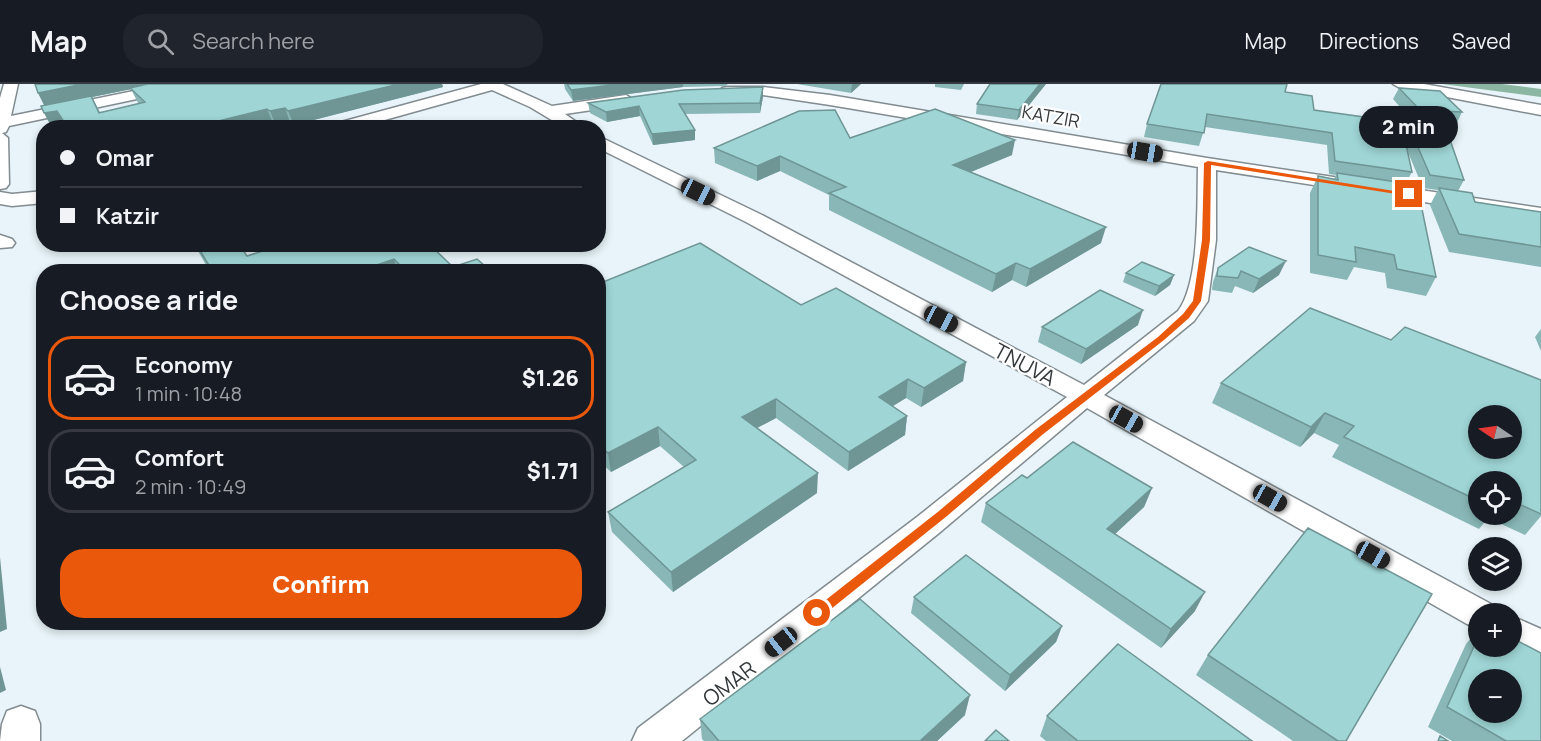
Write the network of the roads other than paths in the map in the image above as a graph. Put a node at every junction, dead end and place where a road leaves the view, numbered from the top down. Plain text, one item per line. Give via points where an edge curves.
1 (11, 84) edge
2 (189, 84) edge
3 (1400, 84) edge
4 (492, 85) edge
5 (705, 92) edge
6 (643, 98) edge
7 (1541, 110) edge
8 (552, 111) junction
9 (41, 120) edge
10 (365, 120) edge
11 (565, 120) edge
12 (36, 121) edge
13 (0, 130) edge
14 (606, 145) edge
15 (1208, 163) junction
16 (36, 198) edge
17 (36, 202) edge
18 (3, 203) edge
19 (1541, 214) edge
20 (1085, 396) junction
21 (1468, 608) edge
22 (1522, 637) edge
23 (1541, 647) edge
24 (652, 741) edge

1 - 13 street
2 - 9 street
3 - 7 street
4 - 8 street
4 - 10 street
5 - 15 street, KATZIR via 763,91 830,100
6 - 8 street
8 - 11 street
12 - 13 street
13 - 18 street
14 - 20 street, TNUVA via 753,218
15 - 19 street, KATZIR
15 - 20 street, OMAR via 1206,240 1197,301 1161,339
16 - 18 street
17 - 18 street
20 - 21 street, TNUVA
20 - 24 street, OMAR via 928,525
22 - 23 street

